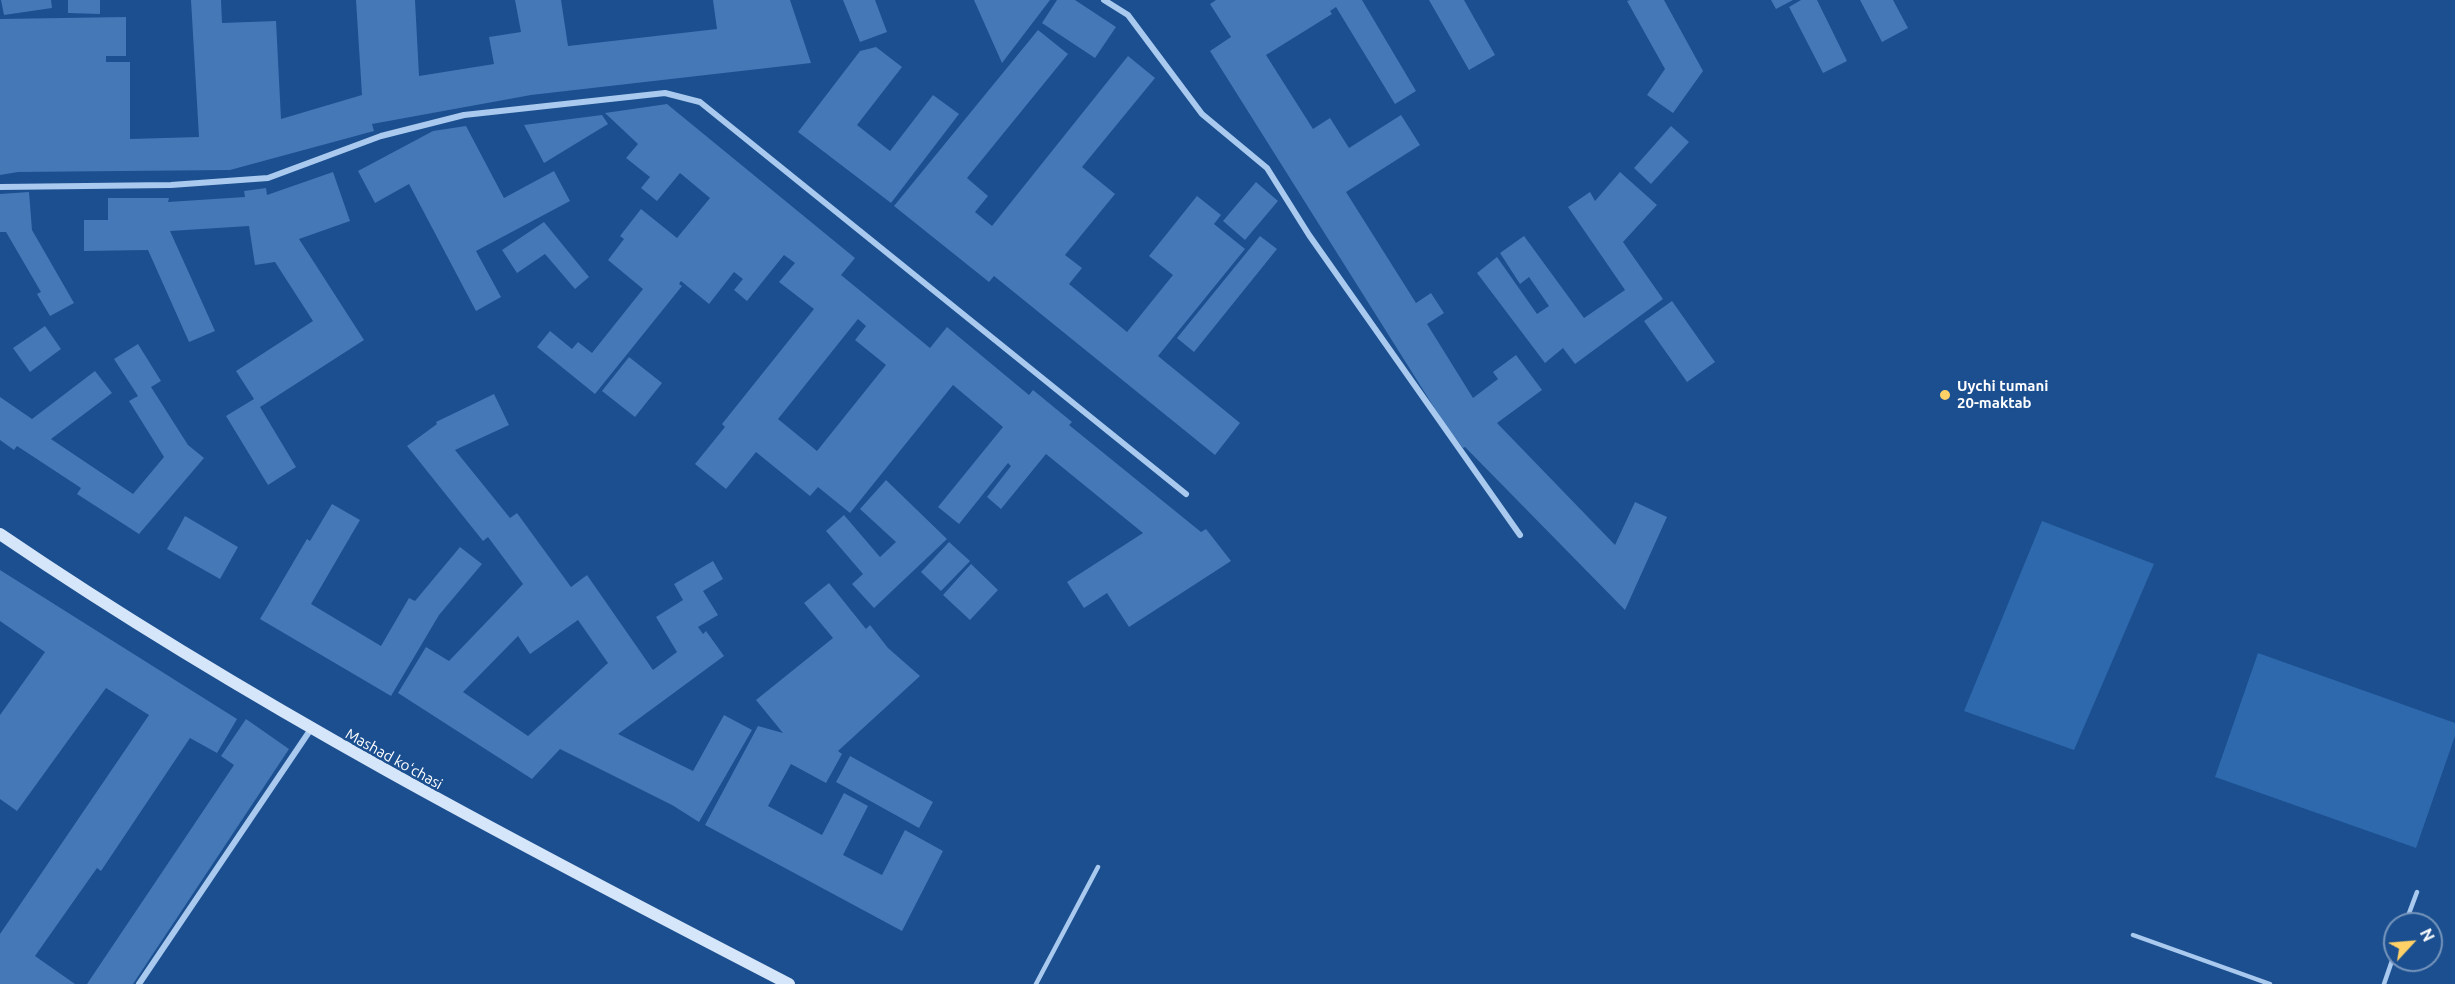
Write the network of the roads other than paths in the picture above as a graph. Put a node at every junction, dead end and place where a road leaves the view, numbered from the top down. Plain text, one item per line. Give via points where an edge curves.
1 (1104, 0) edge
2 (0, 187) edge
3 (1186, 494) dead end
4 (0, 534) edge
5 (1520, 535) dead end
6 (311, 729) junction
7 (1098, 867) dead end
8 (2417, 892) dead end
9 (2410, 912) edge
10 (2133, 935) dead end
11 (140, 984) edge
12 (789, 984) edge
13 (1036, 984) edge
14 (2271, 984) edge

1 - 5 street via 1128,15 1202,114 1267,168
2 - 3 street via 171,185 268,178 381,136 464,115 665,93 700,102
4 - 6 street, Mashad koʻchasi
6 - 11 street
6 - 12 street, Mashad koʻchasi via 536,854
7 - 13 lane
8 - 9 lane
10 - 14 lane

